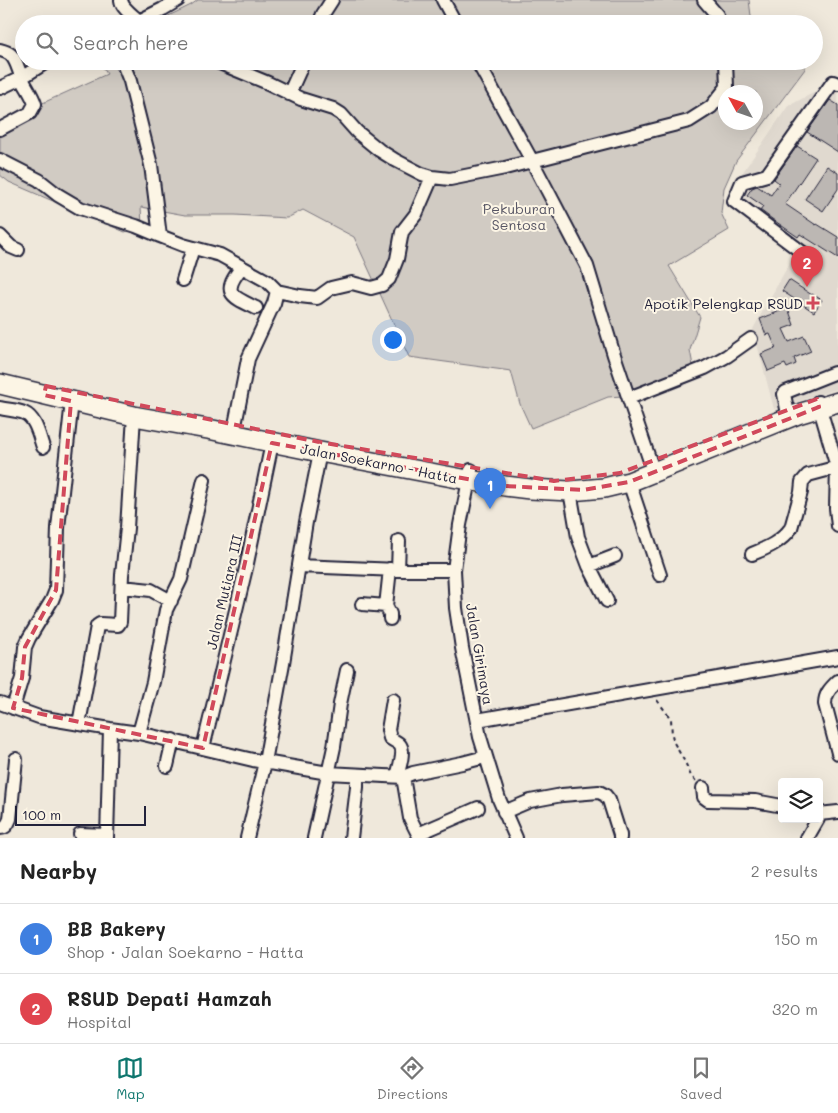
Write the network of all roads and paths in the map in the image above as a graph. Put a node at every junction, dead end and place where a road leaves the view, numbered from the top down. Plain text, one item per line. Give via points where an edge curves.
1 (121, 0) edge
2 (178, 0) edge
3 (332, 0) edge
4 (443, 0) edge
5 (704, 0) edge
6 (130, 15) edge
7 (152, 15) edge
8 (323, 15) edge
9 (451, 15) edge
10 (717, 15) edge
11 (0, 50) edge
12 (15, 60) edge
13 (18, 70) edge
14 (34, 70) edge
15 (126, 70) edge
16 (238, 70) edge
17 (300, 70) edge
18 (482, 70) edge
19 (726, 70) edge
20 (21, 78) junction
21 (838, 84) edge
22 (0, 88) edge
23 (289, 94) junction
24 (0, 129) edge
25 (0, 160) edge
26 (532, 161) junction
27 (432, 177) junction
28 (0, 236) edge
29 (160, 236) junction
30 (193, 248) junction
31 (18, 250) dead end
32 (806, 256) dead end
33 (242, 267) junction
34 (184, 280) dead end
35 (277, 291) junction
36 (256, 308) dead end
37 (751, 339) dead end
38 (834, 373) dead end
39 (0, 376) edge
40 (0, 384) edge
41 (45, 390) junction
42 (838, 392) edge
43 (629, 398) junction
44 (72, 401) junction
45 (838, 402) edge
46 (818, 403) junction
47 (0, 408) edge
48 (789, 413) junction
49 (134, 416) junction
50 (235, 425) junction
51 (272, 443) junction
52 (43, 447) dead end
53 (320, 452) junction
54 (651, 464) junction
55 (837, 467) edge
56 (470, 475) junction
57 (204, 480) dead end
58 (630, 482) junction
59 (570, 491) junction
60 (838, 526) edge
61 (399, 541) dead end
62 (752, 554) dead end
63 (614, 556) dead end
64 (299, 566) junction
65 (589, 566) junction
66 (394, 569) junction
67 (454, 570) junction
68 (660, 575) dead end
69 (122, 587) junction
70 (171, 600) junction
71 (608, 601) dead end
72 (362, 604) dead end
73 (386, 606) junction
74 (390, 619) dead end
75 (838, 657) edge
76 (347, 670) dead end
77 (838, 681) edge
78 (649, 690) junction
79 (393, 700) dead end
80 (0, 703) edge
81 (13, 708) junction
82 (477, 720) junction
83 (80, 724) junction
84 (110, 729) junction
85 (139, 733) junction
86 (173, 740) junction
87 (203, 748) junction
88 (838, 753) edge
89 (485, 757) junction
90 (16, 759) dead end
91 (265, 762) junction
92 (167, 766) dead end
93 (328, 773) junction
94 (357, 775) junction
95 (400, 777) junction
96 (703, 788) joint
97 (778, 805) edge
98 (478, 808) dead end
99 (504, 812) junction
100 (838, 812) edge
101 (817, 824) edge
102 (0, 828) edge
103 (80, 834) dead end
104 (419, 836) edge
105 (107, 837) edge
106 (247, 838) edge
107 (314, 838) edge
108 (351, 838) edge
109 (516, 838) edge
110 (620, 838) edge

1 - 6 street
2 - 7 street
3 - 8 street
4 - 9 street
5 - 10 street
11 - 12 street
13 - 20 street
14 - 20 street
15 - 29 street via 151,165
16 - 23 street
17 - 23 street
18 - 26 street
19 - 26 street via 727,87 711,107 689,121
20 - 22 street
20 - 24 street via 35,104 30,113
21 - 32 street via 833,82 767,175 742,182 734,201
23 - 27 street via 333,109 379,150
25 - 29 street via 39,180 80,208
26 - 27 street via 450,179
26 - 43 street via 587,266
27 - 35 street via 416,214 402,232 390,279 382,285 371,288 352,283 331,288 317,298
28 - 31 street
29 - 30 street
30 - 33 street via 220,255
30 - 34 street
33 - 35 street via 267,281
33 - 36 street via 231,282 232,294
35 - 50 street via 248,360
37 - 43 street via 704,368
38 - 48 street via 786,392
39 - 41 highway, Jalan Soekarno - Hatta
40 - 41 highway, Jalan Soekarno - Hatta
41 - 44 highway, Jalan Soekarno - Hatta
41 - 50 highway, Jalan Soekarno - Hatta
42 - 46 highway, Jalan Soekarno - Hatta
43 - 54 street
44 - 49 highway, Jalan Soekarno - Hatta
44 - 81 street via 59,519 56,590 25,648 22,678
45 - 46 highway, Jalan Soekarno - Hatta
46 - 48 highway, Jalan Soekarno - Hatta
46 - 55 street
47 - 52 street via 29,416
48 - 54 highway, Jalan Soekarno - Hatta
48 - 58 highway, Jalan Soekarno - Hatta
49 - 51 highway, Jalan Soekarno - Hatta
49 - 69 street
50 - 56 highway, Jalan Soekarno - Hatta
51 - 53 highway, Jalan Soekarno - Hatta
51 - 87 street, Jalan Mutiara III
53 - 56 highway, Jalan Soekarno - Hatta
53 - 64 street
54 - 56 highway, Jalan Soekarno - Hatta via 601,477 554,481
55 - 60 street
55 - 62 street via 805,477 788,532 774,545
56 - 59 highway, Jalan Soekarno - Hatta via 530,489
56 - 67 street, Jalan Girimaya
57 - 70 street via 181,579
58 - 59 highway, Jalan Soekarno - Hatta
58 - 68 street
59 - 65 street via 578,537
61 - 66 street
63 - 65 street
64 - 66 street
64 - 91 street
65 - 71 street
66 - 67 street
66 - 73 street
67 - 82 street, Jalan Girimaya via 462,648
69 - 70 street via 151,590
69 - 83 street via 120,624 100,624 97,627
70 - 85 street via 166,610 153,682
72 - 73 street
73 - 74 street
75 - 78 street
76 - 93 street
77 - 88 street via 826,695 825,704
78 - 82 street
78 - 96 path via 670,718 675,746 691,776
79 - 95 street via 388,730 390,738 401,747
80 - 81 street
81 - 83 street via 39,717
82 - 89 street, Jalan Girimaya
83 - 84 street
84 - 85 street
84 - 105 street
85 - 86 street
86 - 87 street
86 - 92 street
87 - 91 street
89 - 95 street
89 - 99 street, Jalan Girimaya
90 - 102 street via 10,819 5,827
91 - 93 street
91 - 106 street
93 - 94 street
93 - 107 street
94 - 95 street
94 - 108 street
95 - 104 street via 410,818
96 - 97 street via 704,797 708,800 755,801
98 - 104 street
99 - 109 street, Jalan Girimaya
99 - 110 street via 530,801 599,792 609,800
100 - 101 street
103 - 105 street

